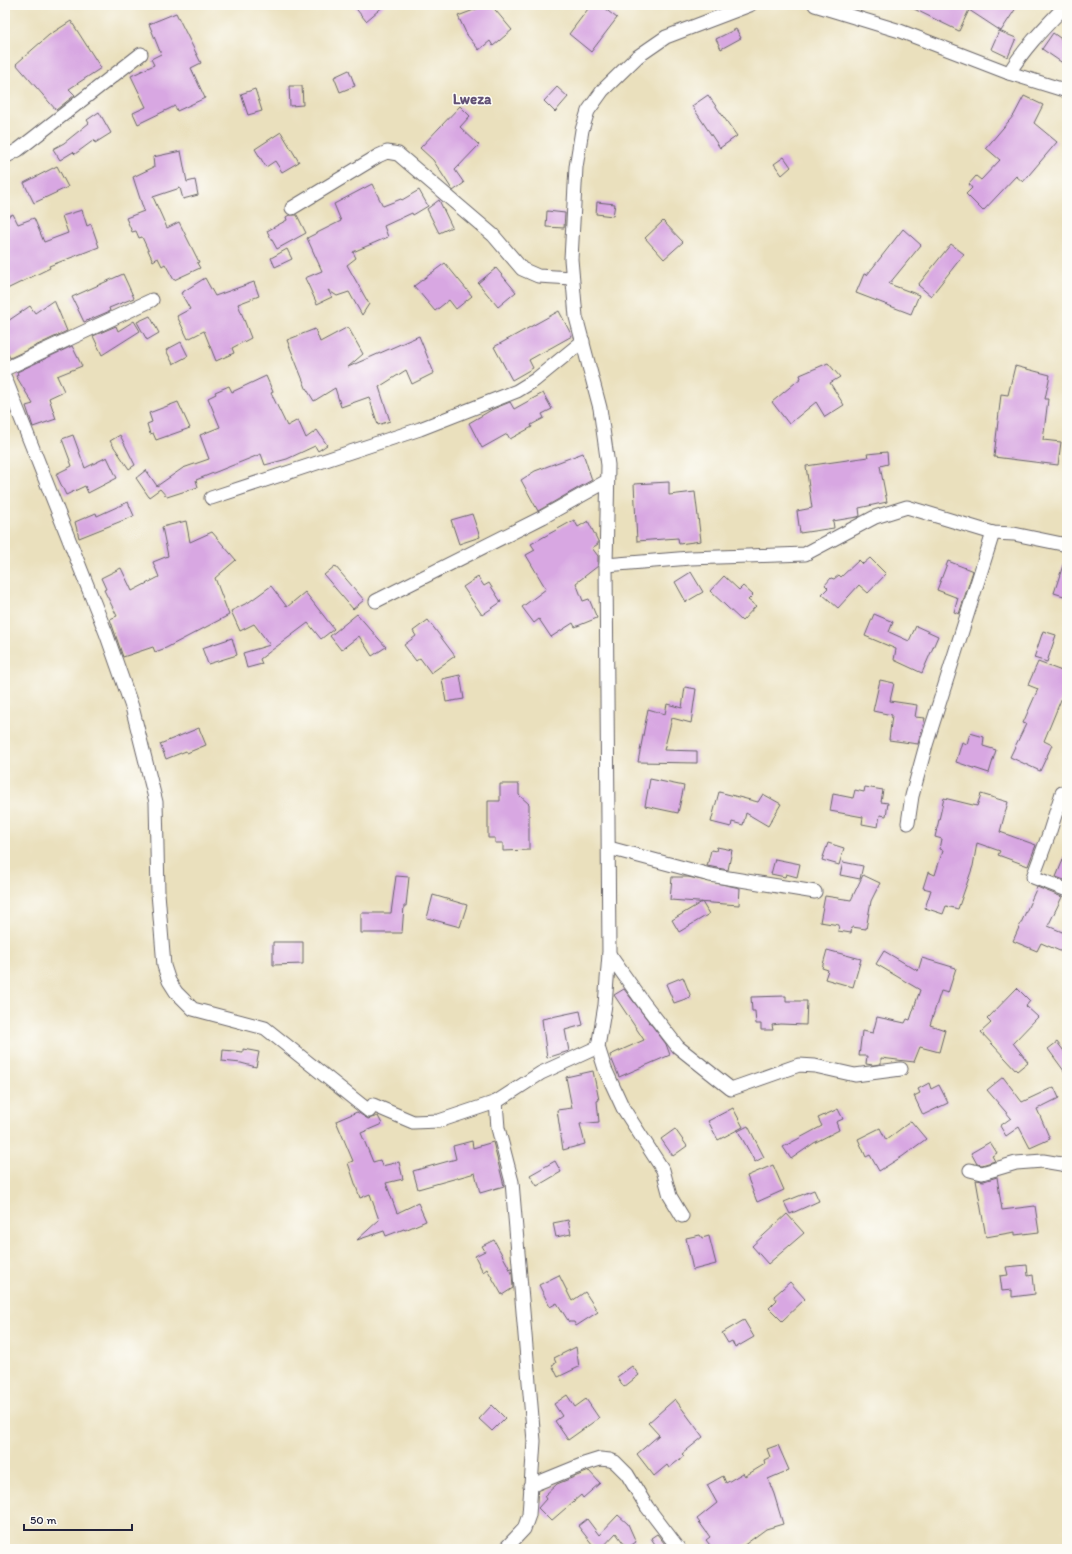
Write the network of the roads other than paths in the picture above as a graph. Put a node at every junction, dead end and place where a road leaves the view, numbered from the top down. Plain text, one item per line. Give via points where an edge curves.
1 (750, 5) edge
2 (815, 5) edge
3 (1066, 5) edge
4 (141, 54) dead end
5 (1009, 73) junction
6 (1067, 92) edge
7 (5, 157) edge
8 (292, 208) dead end
9 (572, 278) junction
10 (152, 300) dead end
11 (583, 341) junction
12 (5, 369) edge
13 (5, 378) edge
14 (607, 481) junction
15 (211, 498) dead end
16 (993, 533) junction
17 (1067, 545) edge
18 (606, 565) junction
19 (376, 601) dead end
20 (1062, 793) dead end
21 (908, 823) dead end
22 (609, 848) junction
23 (1067, 890) edge
24 (815, 892) dead end
25 (609, 954) junction
26 (598, 1047) junction
27 (901, 1069) dead end
28 (496, 1102) junction
29 (1067, 1165) edge
30 (970, 1170) dead end
31 (682, 1216) dead end
32 (530, 1486) junction
33 (505, 1549) edge
34 (679, 1549) edge

1 - 9 street via 666,37 637,57 594,102 582,130 576,167
2 - 5 street via 900,31
3 - 5 street via 1037,35
4 - 7 street via 18,150
5 - 6 street
8 - 9 street via 378,156 391,152 398,154 493,235 522,269 538,276
9 - 11 street via 576,317
10 - 12 street
11 - 14 street via 600,408 608,465
11 - 15 street via 536,380 517,391 420,429
13 - 28 street via 106,633 132,707 156,802 158,893 164,966 176,992 193,1009 265,1028 369,1111 373,1105 413,1122 439,1121
14 - 18 street
14 - 19 street via 543,518
16 - 17 street via 1014,534
16 - 18 street via 907,507 875,517 805,554 690,558
16 - 21 street via 926,745 912,796
18 - 22 street
20 - 23 street via 1033,877
22 - 24 street via 710,875
22 - 25 street
25 - 26 street via 605,1005
25 - 27 street via 678,1047 731,1088 799,1065 855,1075
26 - 28 street via 542,1073
26 - 31 street via 623,1108 663,1170 670,1196
28 - 32 street via 498,1128 512,1182 534,1441
29 - 30 street via 1043,1161 1016,1163 982,1173
32 - 33 street via 529,1515 524,1529
32 - 34 street via 600,1459 615,1462 627,1474 647,1507

